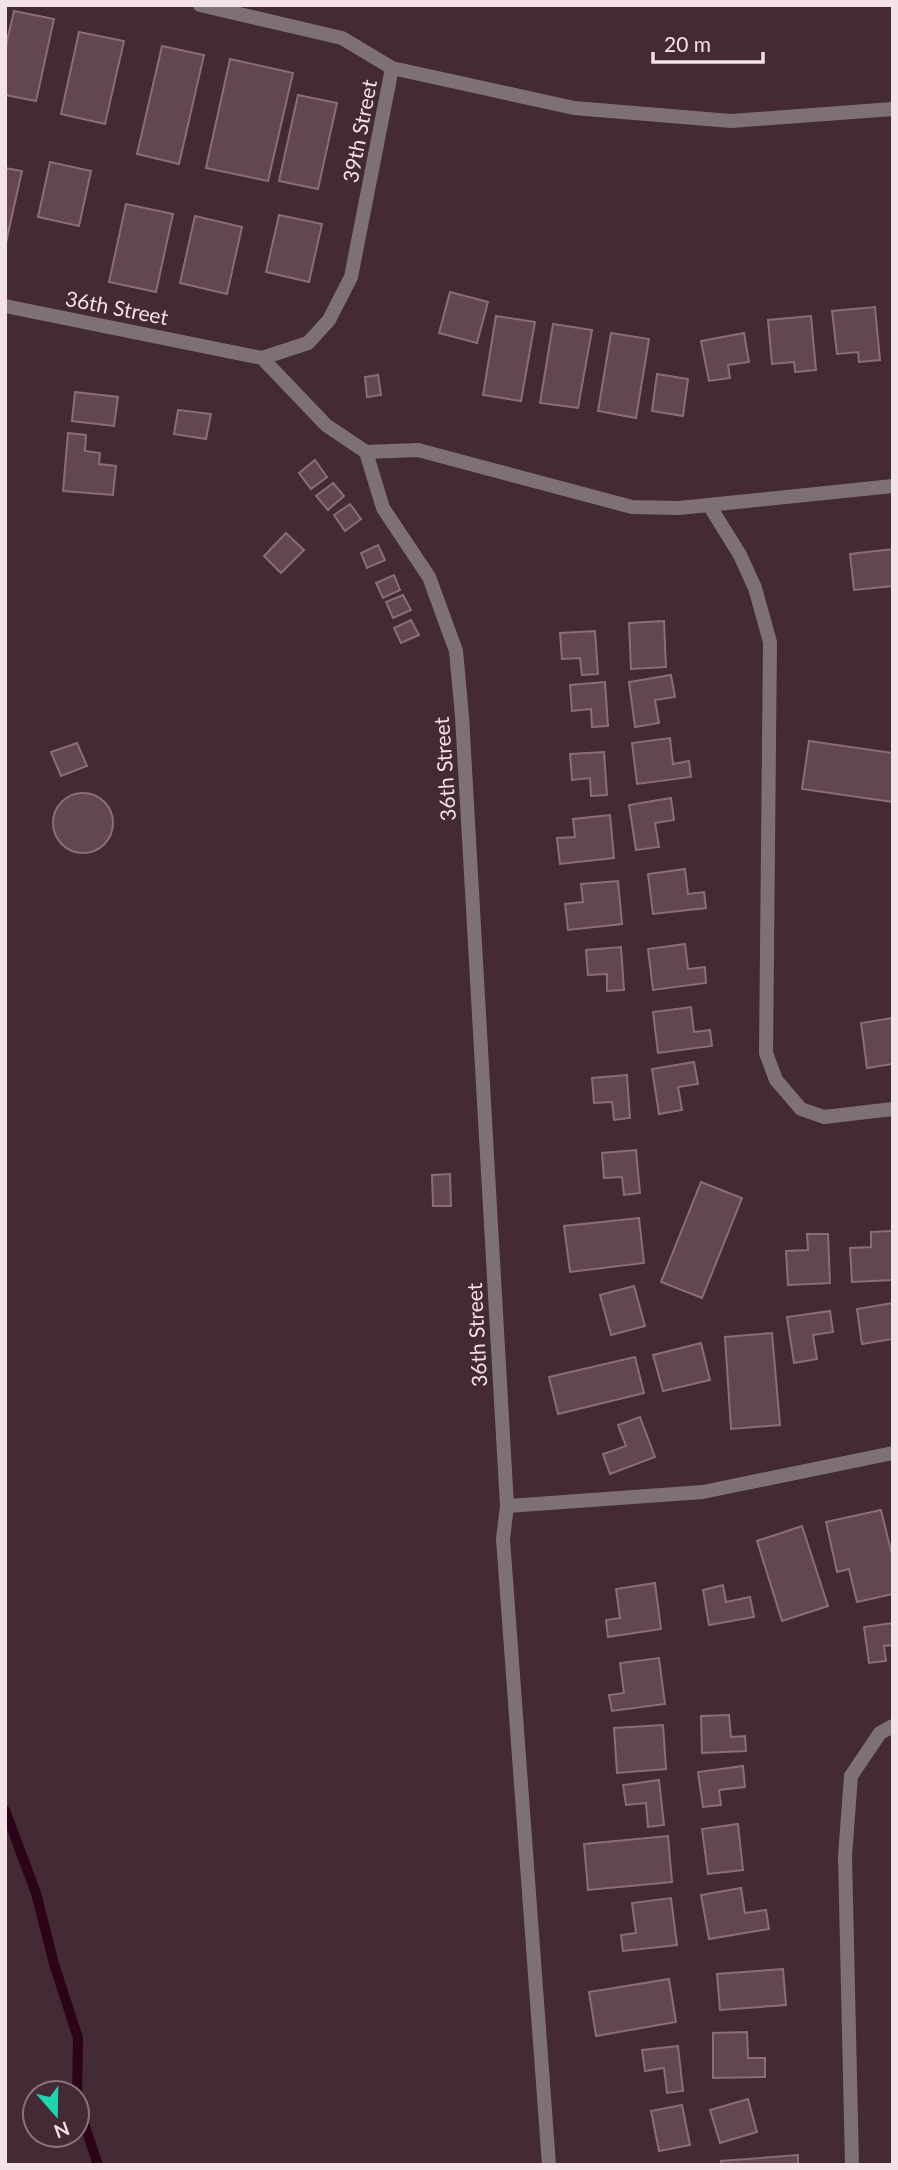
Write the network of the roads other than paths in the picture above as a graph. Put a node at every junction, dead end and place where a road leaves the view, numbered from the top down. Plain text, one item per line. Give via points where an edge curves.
1 (200, 5) edge
2 (392, 68) junction
3 (893, 109) edge
4 (5, 306) edge
5 (262, 358) junction
6 (366, 452) junction
7 (893, 486) edge
8 (709, 505) junction
9 (893, 1109) edge
10 (893, 1453) edge
11 (507, 1506) junction
12 (893, 1726) edge
13 (549, 2165) edge
14 (852, 2165) edge

1 - 2 street, 39th Street via 342,38
2 - 3 street via 574,108 718,120
2 - 5 street, 39th Street via 351,277 329,320 309,343
4 - 5 street, 36th Street
5 - 6 street via 326,425
6 - 8 street via 418,450 632,507
6 - 11 street, 36th Street via 383,508 429,577 456,651
7 - 8 street
8 - 9 street via 755,588 770,642 766,1053 776,1080 801,1109 824,1117
10 - 11 street via 703,1492
11 - 13 street, 36th Street via 503,1539
12 - 14 street via 880,1733 851,1776 845,1856

